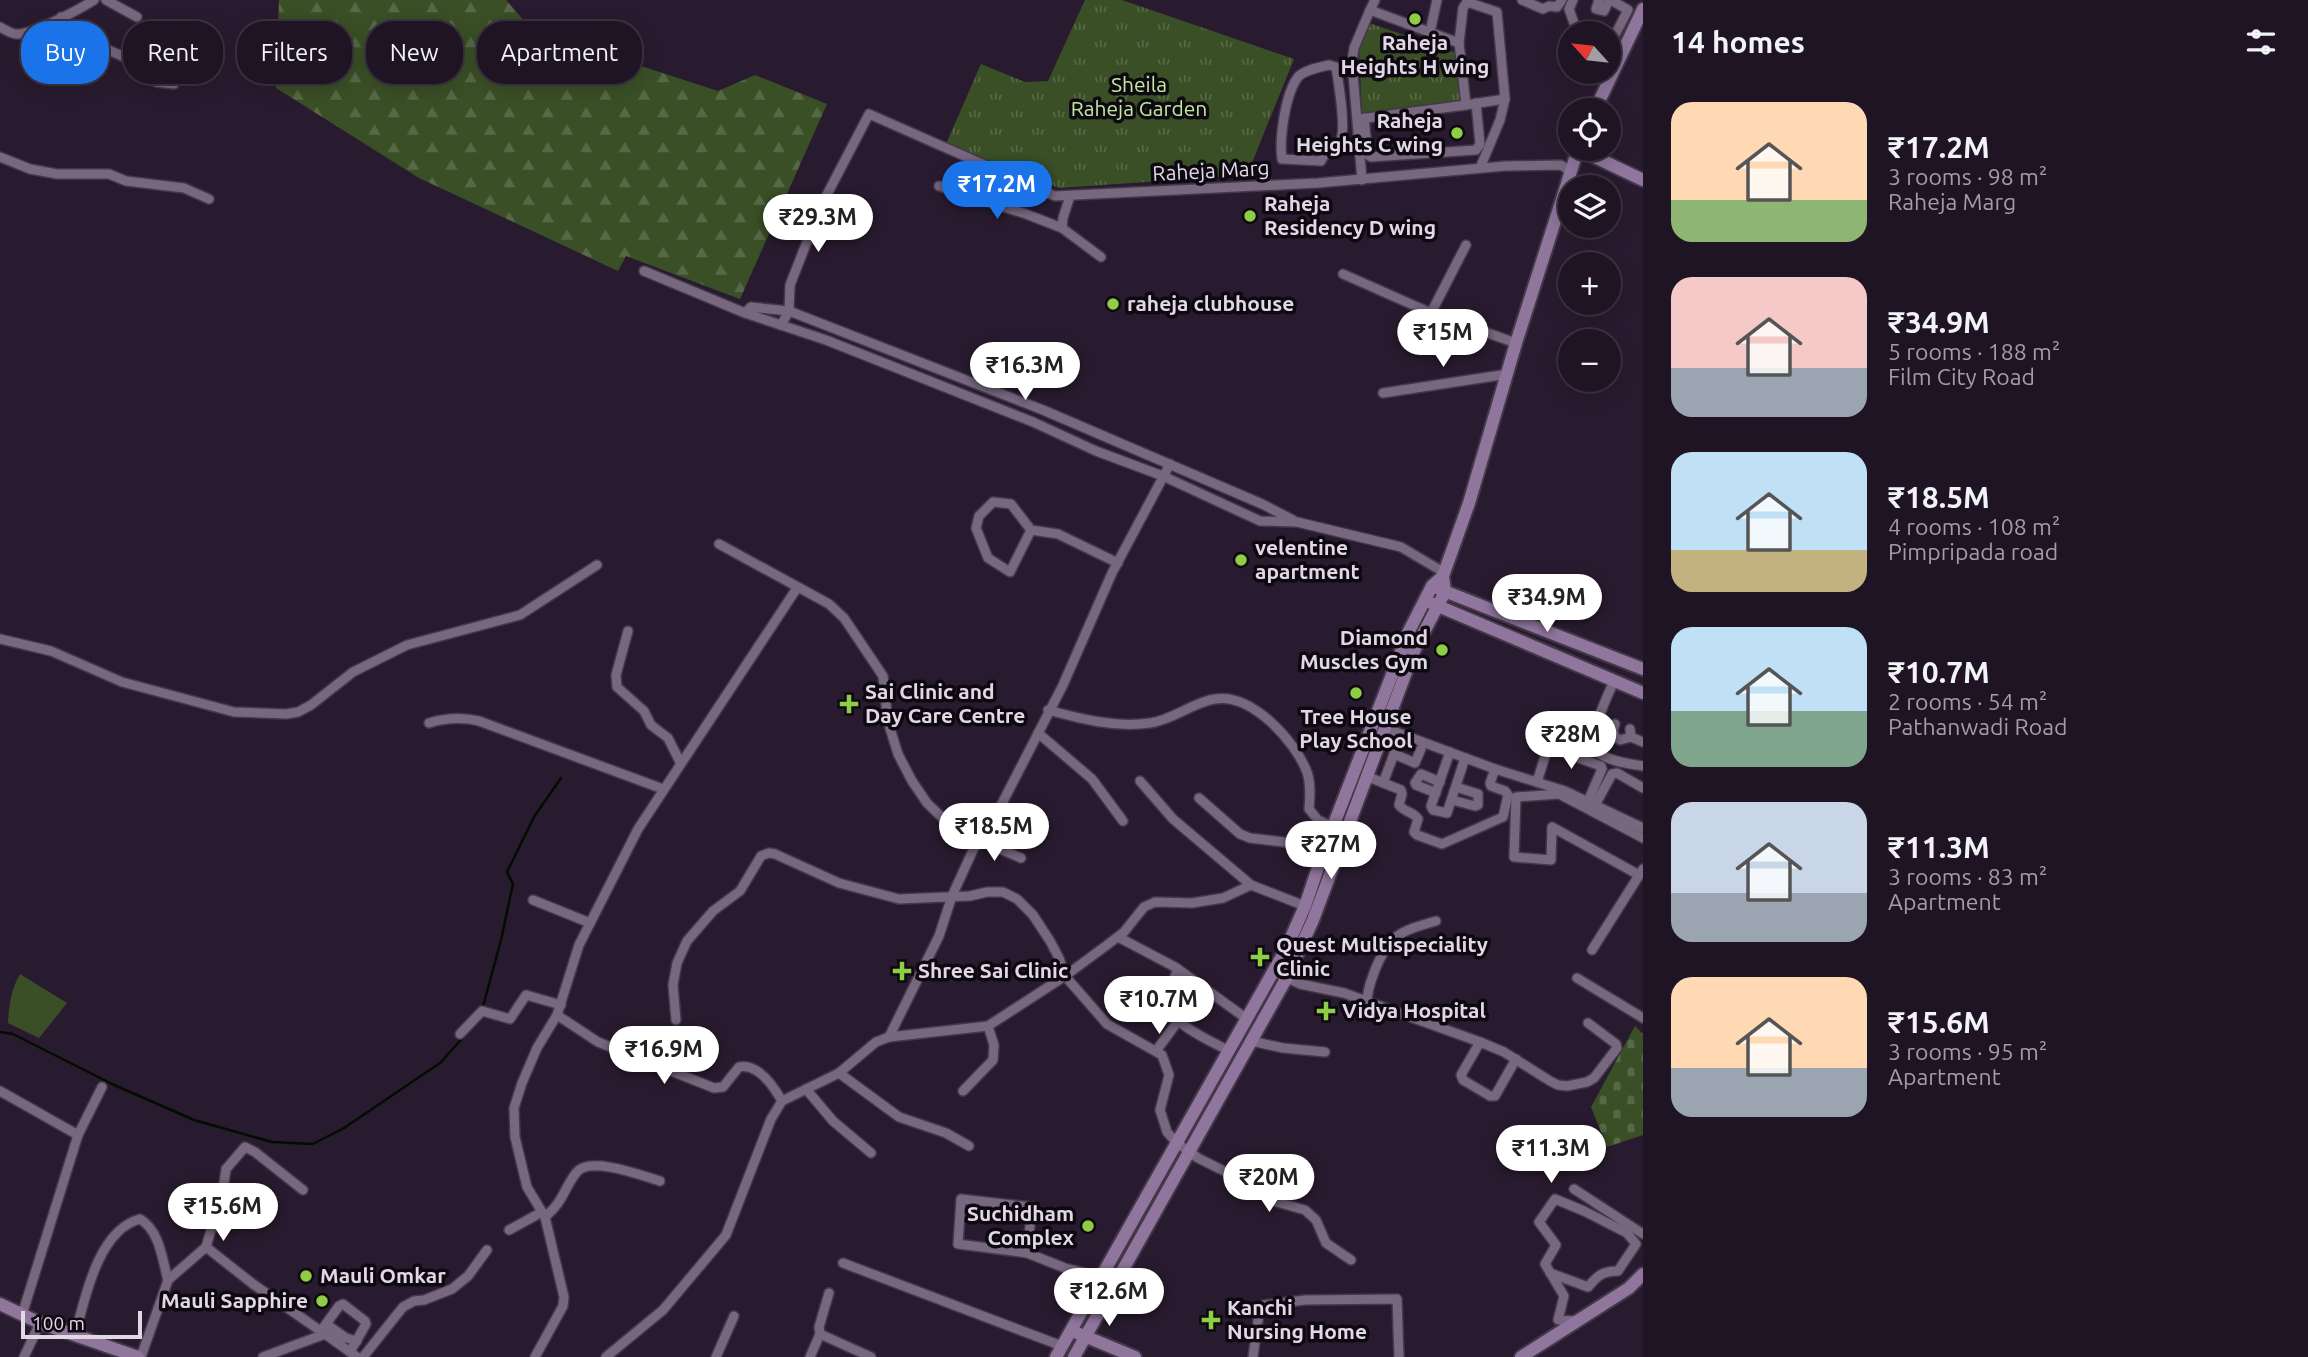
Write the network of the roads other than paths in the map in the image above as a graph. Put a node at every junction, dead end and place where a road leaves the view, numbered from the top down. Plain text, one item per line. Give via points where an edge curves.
1 (94, 0) edge
2 (106, 0) edge
3 (1375, 0) edge
4 (1437, 0) edge
5 (1522, 0) edge
6 (1562, 0) edge
7 (1573, 0) edge
8 (1599, 0) edge
9 (1610, 0) edge
10 (1623, 0) edge
11 (1370, 10) junction
12 (1643, 10) edge
13 (137, 17) dead end
14 (61, 18) junction
15 (1573, 21) edge
16 (1621, 23) edge
17 (0, 27) edge
18 (1643, 29) edge
19 (1430, 32) junction
20 (1459, 43) junction
21 (123, 58) edge
22 (1353, 78) junction
23 (1338, 79) junction
24 (1601, 98) edge
25 (1610, 98) edge
26 (1505, 99) junction
27 (1471, 104) junction
28 (1361, 119) junction
29 (0, 157) edge
30 (1568, 161) edge
31 (1577, 161) edge
32 (1594, 161) edge
33 (1480, 168) junction
34 (1362, 180) junction
35 (1643, 180) edge
36 (939, 186) dead end
37 (1070, 196) junction
38 (209, 199) dead end
39 (1062, 228) junction
40 (1466, 244) dead end
41 (1101, 257) dead end
42 (644, 271) dead end
43 (1343, 274) dead end
44 (789, 311) junction
45 (745, 313) junction
46 (1432, 313) junction
47 (781, 325) junction
48 (1516, 343) junction
49 (1508, 374) junction
50 (1383, 393) dead end
51 (1170, 464) junction
52 (1163, 476) junction
53 (1297, 522) junction
54 (1031, 530) junction
55 (719, 544) dead end
56 (1118, 563) junction
57 (597, 565) dead end
58 (1444, 574) junction
59 (1432, 586) junction
60 (797, 588) junction
61 (1445, 592) junction
62 (1425, 600) junction
63 (1438, 607) junction
64 (628, 631) dead end
65 (0, 639) edge
66 (1643, 669) edge
67 (1614, 681) junction
68 (1643, 693) edge
69 (1048, 710) junction
70 (429, 723) dead end
71 (1615, 724) dead end
72 (1385, 728) junction
73 (1038, 733) junction
74 (1403, 735) junction
75 (1643, 742) edge
76 (1421, 749) dead end
77 (1450, 752) junction
78 (1394, 754) junction
79 (1465, 758) junction
80 (680, 762) junction
81 (1643, 766) edge
82 (1495, 769) junction
83 (1366, 776) junction
84 (1140, 781) dead end
85 (1440, 782) junction
86 (1537, 782) junction
87 (1382, 783) junction
88 (1456, 787) junction
89 (1643, 788) edge
90 (663, 789) junction
91 (1436, 793) junction
92 (1199, 799) dead end
93 (1452, 800) junction
94 (1592, 803) junction
95 (1123, 821) dead end
96 (1334, 827) junction
97 (1643, 828) edge
98 (1643, 838) edge
99 (977, 844) junction
100 (1325, 847) junction
101 (1021, 858) dead end
102 (1641, 872) edge
103 (1251, 885) junction
104 (952, 896) junction
105 (533, 900) dead end
106 (1305, 906) junction
107 (1436, 921) dead end
108 (590, 923) junction
109 (1118, 936) junction
110 (1592, 950) dead end
111 (1178, 969) junction
112 (1274, 972) junction
113 (1065, 976) junction
114 (1577, 978) dead end
115 (1286, 979) junction
116 (1367, 1002) junction
117 (561, 1005) junction
118 (557, 1015) junction
119 (1643, 1018) edge
120 (1247, 1019) junction
121 (676, 1020) dead end
122 (1178, 1021) junction
123 (1588, 1023) dead end
124 (988, 1026) junction
125 (460, 1034) dead end
126 (889, 1037) junction
127 (1251, 1041) junction
128 (1480, 1042) junction
129 (1229, 1051) junction
130 (1156, 1052) junction
131 (1325, 1052) dead end
132 (1516, 1059) junction
133 (839, 1073) junction
134 (102, 1087) dead end
135 (806, 1089) junction
136 (0, 1091) edge
137 (962, 1091) dead end
138 (782, 1101) junction
139 (78, 1135) junction
140 (1177, 1143) junction
141 (969, 1146) dead end
142 (1190, 1152) junction
143 (871, 1153) dead end
144 (660, 1181) dead end
145 (1574, 1189) dead end
146 (303, 1190) dead end
147 (543, 1215) junction
148 (509, 1230) dead end
149 (1643, 1234) edge
150 (206, 1247) junction
151 (487, 1250) dead end
152 (1027, 1253) junction
153 (1351, 1260) dead end
154 (843, 1263) dead end
155 (1550, 1273) junction
156 (1643, 1274) edge
157 (1102, 1277) junction
158 (168, 1280) junction
159 (830, 1293) dead end
160 (0, 1304) edge
161 (0, 1313) edge
162 (20, 1314) junction
163 (734, 1315) dead end
164 (1578, 1321) junction
165 (40, 1323) junction
166 (324, 1330) junction
167 (1070, 1330) junction
168 (820, 1334) junction
169 (75, 1335) junction
170 (1085, 1336) junction
171 (357, 1341) junction
172 (1059, 1351) edge
173 (354, 1354) edge
174 (24, 1357) edge
175 (139, 1357) edge
176 (263, 1357) edge
177 (362, 1357) edge
178 (535, 1357) edge
179 (606, 1357) edge
180 (716, 1357) edge
181 (810, 1357) edge
182 (871, 1357) edge
183 (1074, 1357) edge
184 (1135, 1357) edge
185 (1253, 1357) edge
186 (1399, 1357) edge
187 (1521, 1357) edge

1 - 14 street
2 - 13 street
3 - 11 street
4 - 19 street
5 - 6 street via 1543,9 1557,7
7 - 15 street via 1569,9
8 - 9 street via 1596,9 1601,12
9 - 16 street via 1628,10
10 - 12 street
11 - 19 street
11 - 22 street via 1354,48
12 - 24 main road
14 - 17 street via 16,34
14 - 21 street via 72,36
18 - 25 main road
19 - 20 street
20 - 26 street via 1467,2 1497,12
20 - 27 street
22 - 23 street
22 - 28 street
23 - 23 street via 1339,142 1321,161 1282,159 1279,144 1297,78 1332,65
26 - 27 street
26 - 33 street
27 - 28 street
27 - 28 street via 1480,144 1476,150 1371,157
28 - 34 street
29 - 38 street via 57,174 109,174 126,181 184,188
30 - 33 street, Raheja Marg
31 - 48 main road
32 - 35 main road
33 - 34 street, Raheja Marg
34 - 37 street, Raheja Marg
36 - 39 street
37 - 39 street
37 - 44 street, Raheja Marg via 1055,196 869,114 821,206 790,285
39 - 41 street
40 - 46 street
42 - 45 street
43 - 46 street
44 - 45 street via 751,307
44 - 47 street
44 - 51 street
45 - 47 street
46 - 48 street
47 - 52 street
48 - 49 main road
49 - 50 street
49 - 58 main road
51 - 52 street
51 - 53 street
52 - 53 street via 1260,521
52 - 56 street
53 - 58 street via 1401,547
54 - 54 street via 1010,572 988,558 975,528 979,516 993,502 1011,504
54 - 56 street via 1058,534
55 - 60 street
56 - 69 street
57 - 65 street via 520,615 407,645 353,672 311,705 286,714 234,712 122,682 51,651
58 - 59 main road
58 - 61 main road
59 - 61 main road
59 - 62 main road
60 - 80 street
60 - 99 street via 829,604 856,633 883,676 888,722 912,781 927,803
61 - 63 main road
61 - 66 main road
62 - 63 main road
62 - 96 main road
63 - 67 main road
63 - 72 main road via 1414,651
64 - 80 street via 615,675 617,687 668,738
67 - 68 main road
67 - 81 street via 1593,744 1605,757
69 - 73 street
69 - 96 street via 1120,725 1151,723 1213,699 1230,698 1256,710 1293,746 1308,774 1309,809 1318,820
70 - 90 street via 466,718 479,721
71 - 75 street via 1615,737 1620,740 1630,733
72 - 74 street
72 - 83 main road
73 - 95 street via 1092,779
73 - 99 street
74 - 77 street
74 - 78 street
76 - 78 street via 1415,763
77 - 79 street
77 - 85 street
78 - 87 street
79 - 82 street
79 - 88 street
80 - 90 street
82 - 86 street
82 - 87 street via 1491,786 1508,795 1503,817 1443,845 1414,832 1418,819 1399,805 1401,790
83 - 87 street
83 - 115 main road
84 - 103 street via 1173,820
85 - 91 street
85 - 91 street via 1421,774 1415,783
86 - 94 street
86 - 94 street via 1550,748 1601,766
88 - 93 street
88 - 93 street via 1478,794 1478,805
89 - 94 street via 1612,774
90 - 108 street
91 - 93 street via 1433,810 1447,813
92 - 100 street via 1250,838
94 - 97 street
96 - 100 main road
98 - 102 street via 1559,794 1516,797 1514,857 1551,860 1552,827
99 - 101 street
99 - 104 street
100 - 106 main road
102 - 110 street
103 - 106 street
103 - 109 street via 1223,898 1156,902 1144,907
104 - 113 street via 1003,892 1017,899 1033,915
104 - 121 street via 899,899 839,883 775,854 761,856 740,891 713,911 687,941 673,985
104 - 126 street via 939,936
105 - 108 street
106 - 112 main road
107 - 116 street via 1401,933 1388,944 1367,990
108 - 117 street
109 - 111 street
109 - 113 street
111 - 120 street
111 - 122 street via 1167,1004
112 - 115 street
112 - 120 main road
113 - 124 street
113 - 130 street via 1107,1024
114 - 119 street
115 - 116 street
115 - 127 main road
116 - 128 street
117 - 118 street
117 - 125 street via 526,995 510,1019 482,1011
118 - 138 street via 598,1042 714,1088 723,1087 740,1067 748,1067 769,1081
118 - 147 street via 537,1048 514,1108 515,1137 527,1187
120 - 129 main road
122 - 129 street
122 - 130 street
123 - 132 street via 1617,1048 1587,1082 1567,1086 1550,1082
124 - 126 street
124 - 137 street via 993,1060
126 - 133 street via 876,1042
127 - 131 street
127 - 142 main road
128 - 132 street
128 - 132 street via 1461,1075 1490,1096 1495,1096
129 - 140 main road
130 - 140 street via 1162,1055 1169,1075 1160,1110 1167,1132
133 - 135 street
133 - 141 street via 899,1117
134 - 139 street
135 - 138 street
135 - 143 street via 833,1121
136 - 139 street
138 - 179 street via 726,1235 663,1310
139 - 162 street
140 - 142 street
140 - 157 main road
142 - 153 street via 1277,1202 1305,1210 1316,1220 1326,1243
142 - 170 main road
144 - 147 street via 620,1169 580,1168 557,1206
145 - 149 street
146 - 150 street via 245,1147 226,1169
147 - 148 street
147 - 178 street via 564,1297
150 - 158 street
150 - 166 street
151 - 177 street via 452,1289 403,1307
152 - 152 street via 958,1244 961,1199 1032,1207
152 - 157 street
154 - 172 street
155 - 155 street via 1587,1287 1599,1274 1618,1271 1636,1244 1628,1233 1555,1199 1539,1222 1556,1245 1545,1264
155 - 164 street via 1564,1296 1558,1320
156 - 164 main road
157 - 167 main road
158 - 169 street via 154,1232 140,1219 129,1222 101,1257
158 - 175 street
159 - 168 street
160 - 162 main road
161 - 162 main road
162 - 165 main road
163 - 180 street
164 - 187 main road
165 - 169 main road
165 - 174 street
166 - 171 street
166 - 171 street via 343,1304 365,1321
166 - 173 street
166 - 176 street
167 - 170 main road
167 - 172 main road
168 - 181 street
168 - 182 street
169 - 175 main road
170 - 183 main road
170 - 184 main road
171 - 173 street
185 - 186 street via 1264,1305 1397,1299

